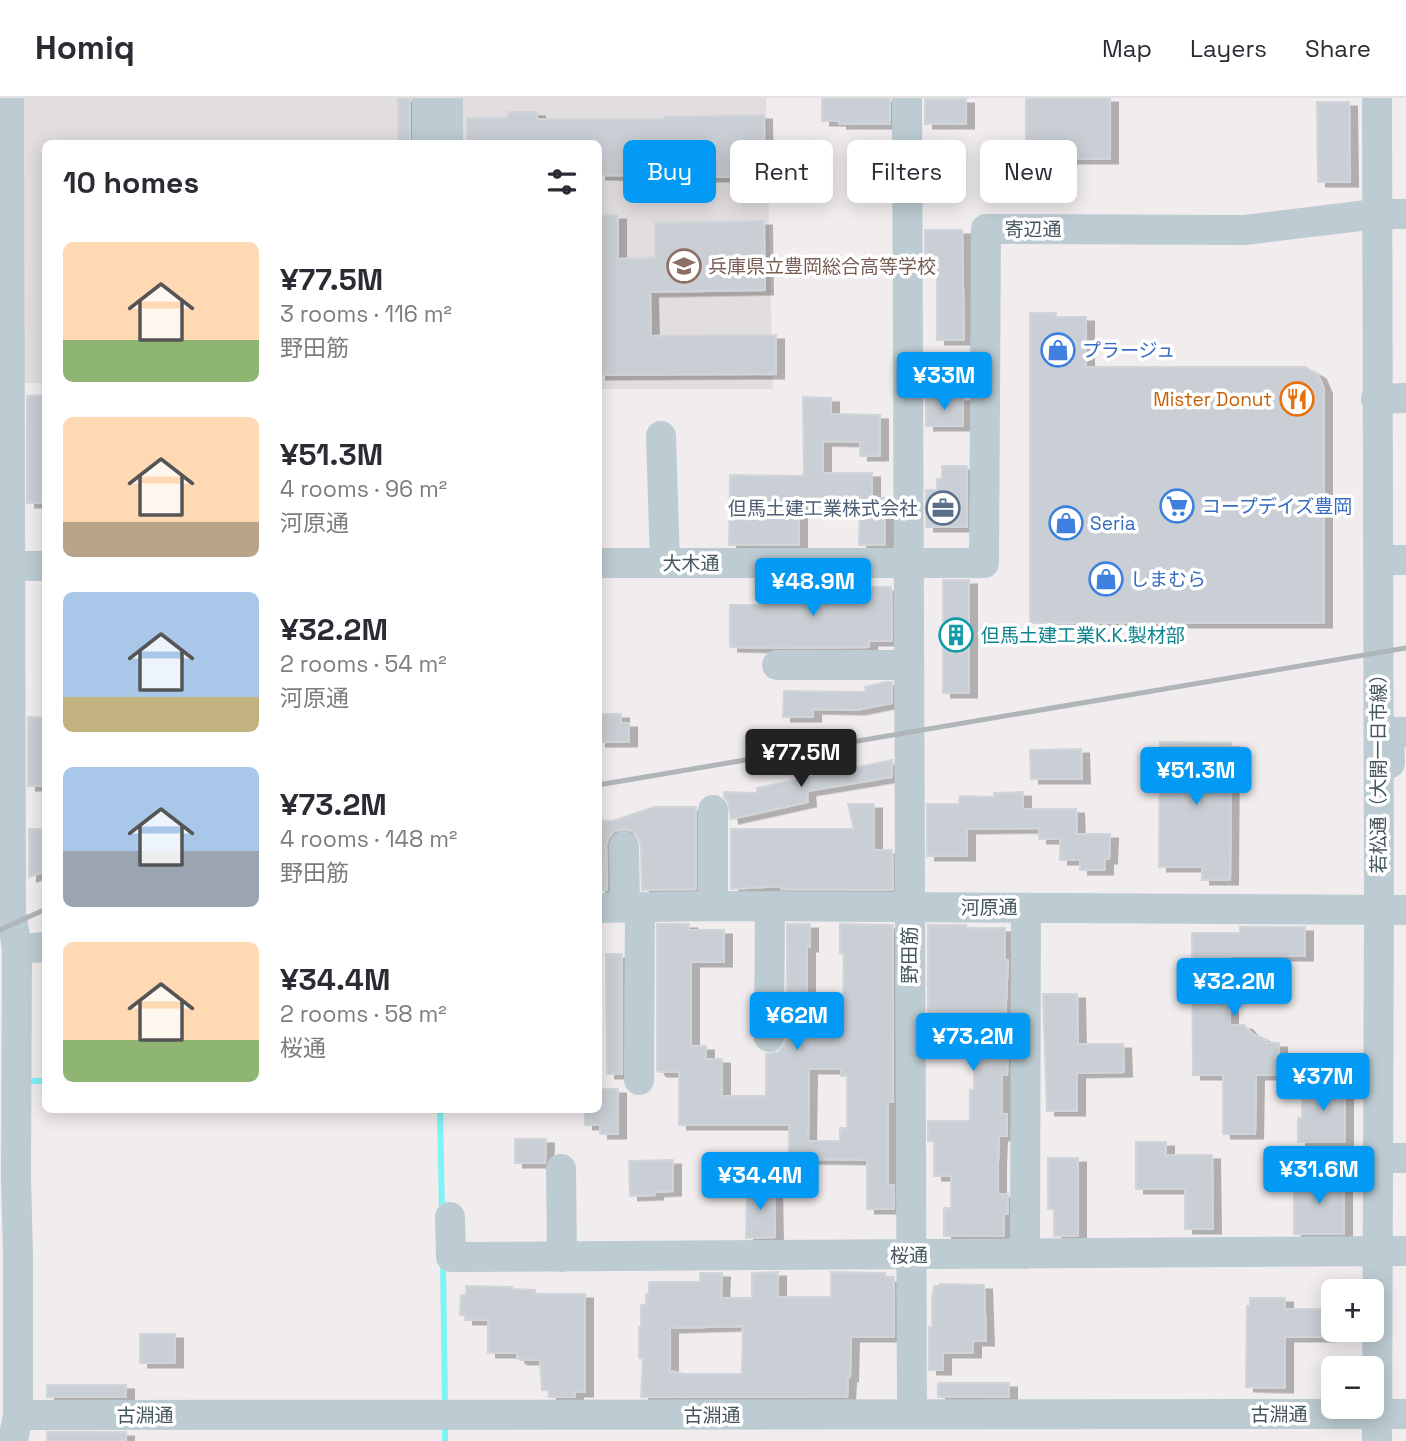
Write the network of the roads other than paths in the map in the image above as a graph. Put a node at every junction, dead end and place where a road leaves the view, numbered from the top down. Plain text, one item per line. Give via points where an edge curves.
1 (9, 98) edge
2 (427, 98) edge
3 (448, 98) edge
4 (907, 98) edge
5 (1377, 98) edge
6 (427, 140) edge
7 (448, 140) edge
8 (1376, 214) junction
9 (1406, 214) edge
10 (1406, 398) edge
11 (1376, 399) junction
12 (661, 436) dead end
13 (1392, 560) edge
14 (602, 563) edge
15 (665, 563) junction
16 (909, 563) junction
17 (6, 566) edge
18 (42, 566) edge
19 (776, 664) dead end
20 (908, 665) junction
21 (1397, 732) edge
22 (5, 741) edge
23 (713, 810) dead end
24 (624, 846) dead end
25 (713, 906) junction
26 (769, 906) junction
27 (621, 907) edge
28 (909, 907) junction
29 (1026, 908) junction
30 (1393, 910) edge
31 (6, 911) edge
32 (31, 948) edge
33 (769, 1037) dead end
34 (639, 1080) dead end
35 (1392, 1158) edge
36 (561, 1169) dead end
37 (8, 1178) edge
38 (450, 1217) dead end
39 (1392, 1251) edge
40 (1025, 1254) junction
41 (910, 1255) junction
42 (9, 1256) edge
43 (562, 1257) junction
44 (912, 1413) junction
45 (1387, 1423) edge
46 (15, 1428) edge

1 - 17 street
2 - 6 street
3 - 7 street
4 - 16 street, 野田筋
5 - 8 street, 若松通（大開一日市線）
8 - 9 street, 寄辺通
8 - 11 street, 若松通（大開一日市線）
8 - 16 street, 寄辺通 via 1245,230 986,229 984,564
10 - 11 street
11 - 13 street, 若松通（大開一日市線）
12 - 15 street
13 - 30 street, 若松通（大開一日市線）
14 - 15 street, 大木通
15 - 16 street, 大木通
16 - 20 street, 野田筋
17 - 18 street
17 - 22 street
19 - 20 street
20 - 28 street, 野田筋
21 - 30 street
22 - 31 street
23 - 25 street
24 - 27 street
25 - 26 street, 河原通
25 - 27 street, 河原通
26 - 28 street, 河原通
26 - 33 street
27 - 34 street
28 - 29 street, 河原通
28 - 41 street, 野田筋
29 - 30 street, 河原通
29 - 40 street
30 - 35 street, 若松通（大開一日市線）
31 - 32 street
32 - 37 street
35 - 39 street, 若松通（大開一日市線）
36 - 43 street
37 - 42 street
38 - 43 street, 桜通 via 451,1257
39 - 40 street, 桜通
39 - 45 street, 若松通（大開一日市線）
40 - 41 street, 桜通
41 - 43 street, 桜通
41 - 44 street, 野田筋
42 - 46 street
44 - 45 street, 古淵通
44 - 46 street, 古淵通 via 467,1416

